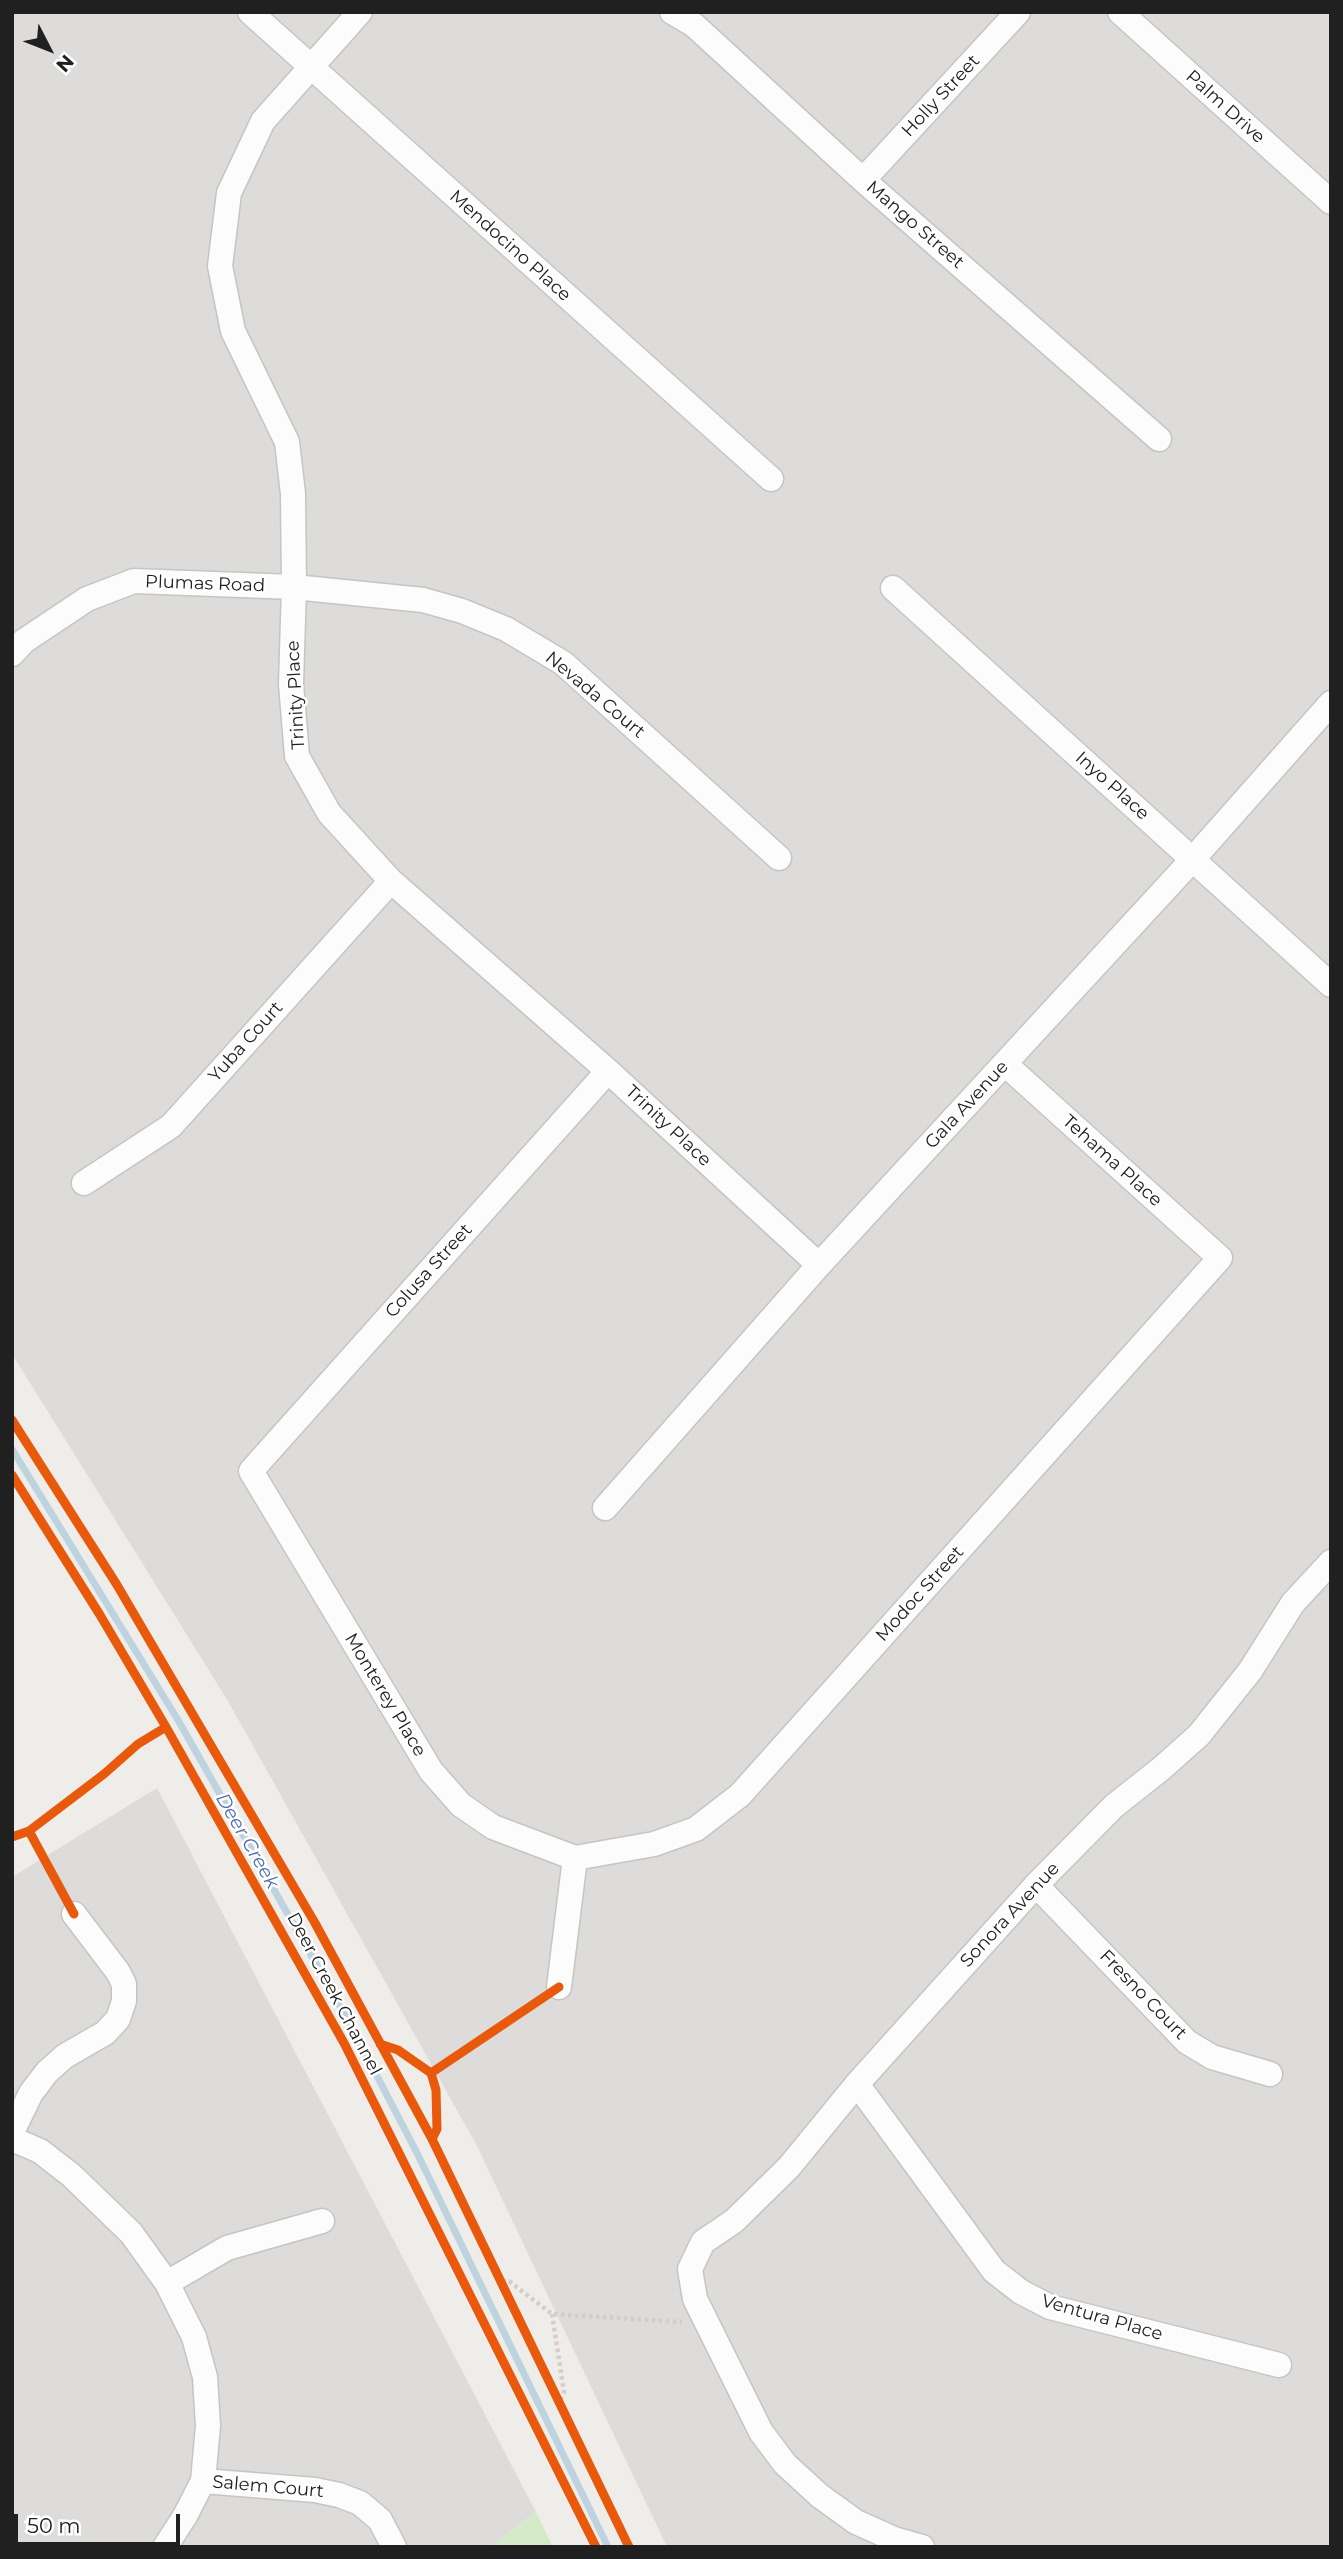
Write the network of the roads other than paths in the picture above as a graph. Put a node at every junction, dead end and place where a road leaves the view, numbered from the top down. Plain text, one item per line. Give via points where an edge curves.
1 (250, 12) edge
2 (360, 12) edge
3 (672, 12) edge
4 (1018, 12) edge
5 (1120, 12) edge
6 (310, 68) junction
7 (863, 180) junction
8 (1331, 202) edge
9 (1158, 439) dead end
10 (771, 479) dead end
11 (294, 587) junction
12 (893, 588) dead end
13 (12, 654) edge
14 (1331, 703) edge
15 (779, 858) dead end
16 (1193, 859) junction
17 (391, 881) junction
18 (1331, 985) edge
19 (1004, 1064) junction
20 (608, 1071) junction
21 (84, 1183) dead end
22 (1220, 1258) joint
23 (819, 1265) junction
24 (251, 1471) joint
25 (605, 1508) dead end
26 (1331, 1562) edge
27 (575, 1858) junction
28 (1036, 1885) junction
29 (74, 1914) dead end
30 (559, 1987) dead end
31 (1270, 2074) dead end
32 (857, 2084) junction
33 (12, 2132) edge
34 (12, 2139) edge
35 (322, 2221) dead end
36 (167, 2283) junction
37 (1279, 2365) dead end
38 (203, 2481) junction
39 (165, 2547) edge
40 (394, 2547) edge
41 (922, 2547) edge

1 - 6 street, Mendocino Place
2 - 6 street, Trinity Place
3 - 7 street, Mango Street via 694,25
4 - 7 street, Holly Street
5 - 8 street, Palm Drive
6 - 10 street, Mendocino Place
6 - 11 street, Trinity Place via 263,121 229,193 220,266 233,331 286,442 293,494
7 - 9 street, Mango Street
11 - 13 street, Plumas Road via 134,581 87,598
11 - 15 street, Nevada Court via 423,600 462,611 534,644 563,663
11 - 17 street, Trinity Place via 291,684 297,756 329,813
12 - 16 street, Inyo Place
14 - 16 street, Gala Avenue
16 - 18 street, Inyo Place
16 - 19 street, Gala Avenue
17 - 20 street, Trinity Place
17 - 21 street, Yuba Court via 170,1126
19 - 22 street, Tehama Place
19 - 23 street, Gala Avenue
20 - 23 street, Trinity Place
20 - 24 street, Colusa Street
22 - 27 street, Modoc Street via 740,1795 696,1829 654,1844
23 - 25 street, Gala Avenue
24 - 27 street, Monterey Place via 431,1771 461,1805 493,1827
26 - 28 street, Sonora Avenue via 1293,1603 1250,1671 1199,1735 1114,1806
27 - 30 street
28 - 31 street, Fresno Court via 1187,2042 1212,2057
28 - 32 street, Sonora Avenue
29 - 33 street via 118,1972 124,2001 118,2019 105,2033 65,2056 47,2073 31,2093
32 - 37 street, Ventura Place via 994,2271 1021,2292 1050,2307
32 - 41 street, Sonora Avenue via 789,2167 734,2221 703,2242 690,2270 695,2299 761,2432 785,2465 856,2522
34 - 36 street via 40,2151 102,2203 131,2233
35 - 36 street via 227,2248
36 - 38 street via 194,2337 205,2377 208,2426
38 - 39 street
38 - 40 street, Salem Court via 339,2494 360,2503 380,2520

